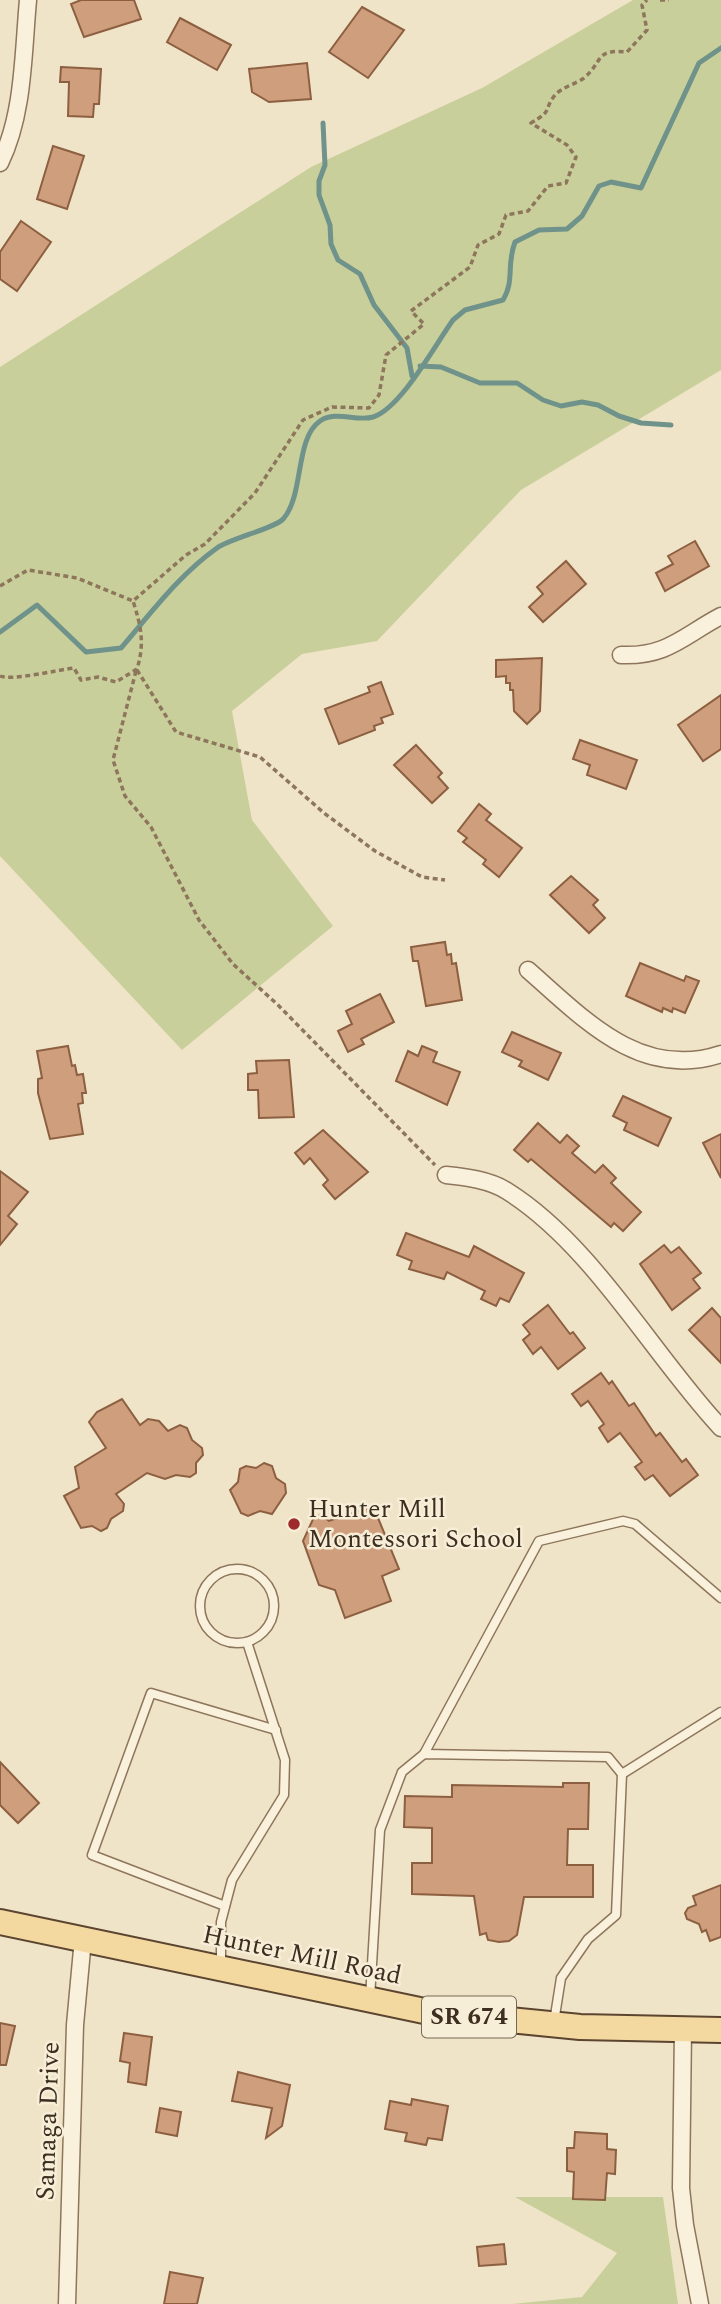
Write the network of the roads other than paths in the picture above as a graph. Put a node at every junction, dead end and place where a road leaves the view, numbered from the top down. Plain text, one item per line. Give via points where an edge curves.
1 (28, 0) edge
2 (0, 163) edge
3 (721, 617) edge
4 (621, 655) dead end
5 (528, 970) dead end
6 (721, 1054) edge
7 (446, 1175) road end
8 (721, 1428) edge
9 (721, 1598) edge
10 (247, 1642) junction
11 (721, 1712) edge
12 (276, 1730) junction
13 (424, 1754) junction
14 (622, 1774) junction
15 (225, 1906) junction
16 (0, 1922) edge
17 (83, 1940) junction
18 (221, 1969) junction
19 (370, 2000) junction
20 (553, 2025) junction
21 (683, 2029) junction
22 (721, 2030) edge
23 (67, 2304) edge
24 (700, 2304) edge

1 - 2 street via 20,92
3 - 4 street via 664,651
5 - 6 street via 628,1050 672,1061
7 - 8 street via 506,1190 559,1234
9 - 13 lane via 635,1524 623,1521 539,1541
10 - 10 lane via 267,1628 275,1604 272,1592 257,1573 221,1571 203,1588 199,1600 204,1625 223,1641
10 - 12 lane
11 - 14 lane
12 - 15 lane via 285,1760 285,1795 232,1880
12 - 15 lane via 151,1693 92,1855
13 - 14 lane via 608,1757
13 - 19 lane via 401,1772 380,1829
14 - 20 lane via 616,1914 588,1939 561,1978
15 - 18 lane via 220,1923
16 - 17 main road, Hunter Mill Road / SR 674
17 - 18 main road, Hunter Mill Road / SR 674
17 - 23 street, Samaga Drive via 75,2025
18 - 19 main road, Hunter Mill Road / SR 674
19 - 20 main road, Hunter Mill Road / SR 674 via 429,2012
20 - 21 main road, Hunter Mill Road / SR 674
21 - 22 main road, Hunter Mill Road / SR 674
21 - 24 street via 681,2188

